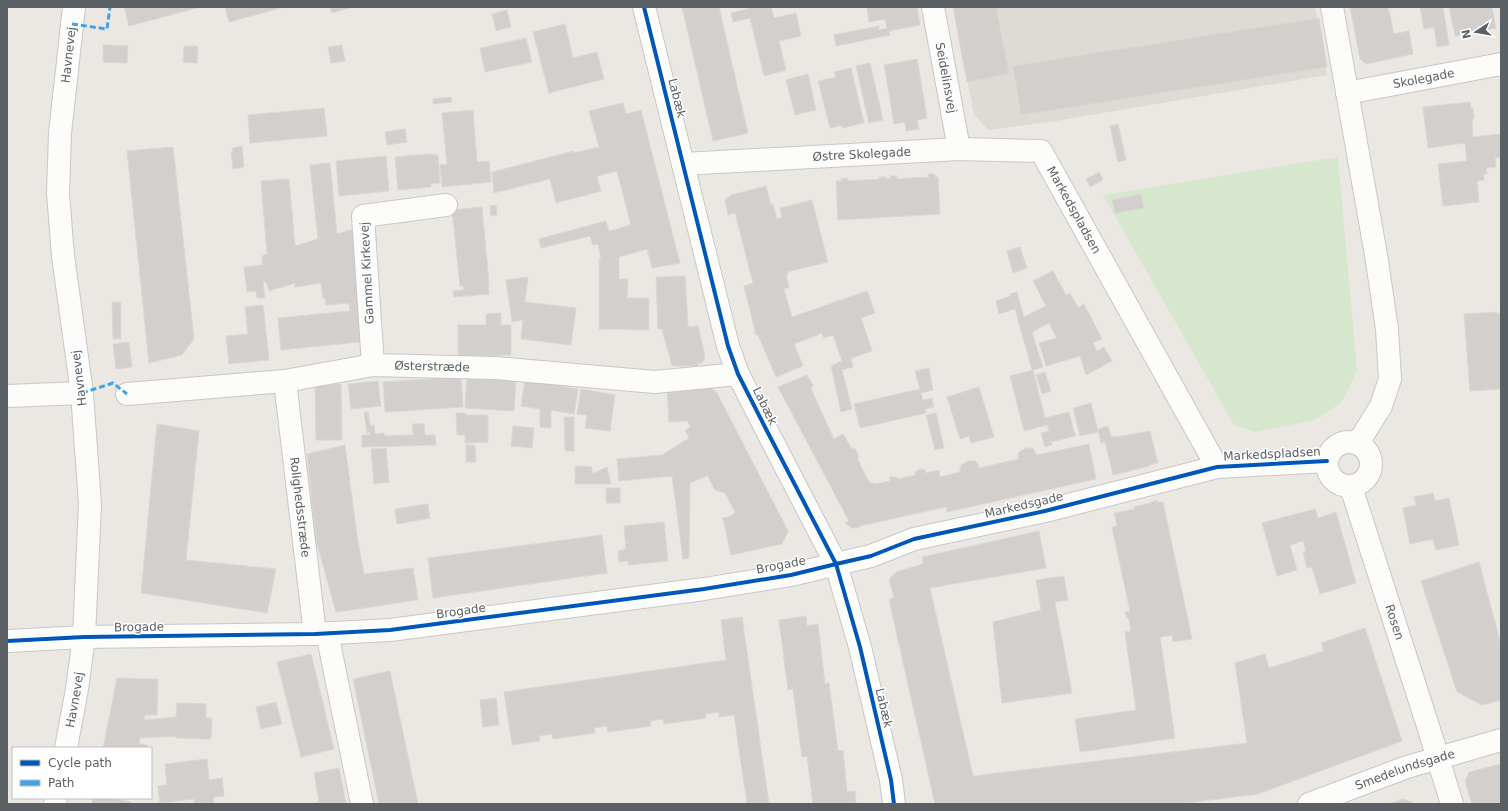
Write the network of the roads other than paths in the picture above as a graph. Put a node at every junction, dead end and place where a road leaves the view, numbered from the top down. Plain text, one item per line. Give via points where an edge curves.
1 (74, 7) edge
2 (644, 7) edge
3 (933, 7) edge
4 (1332, 7) edge
5 (1501, 64) edge
6 (1347, 93) junction
7 (959, 149) junction
8 (1041, 151) joint
9 (683, 164) junction
10 (446, 205) dead end
11 (372, 365) junction
12 (738, 374) junction
13 (285, 381) junction
14 (82, 393) junction
15 (127, 394) dead end
16 (7, 396) edge
17 (1358, 443) junction
18 (1327, 461) junction
19 (1217, 467) junction
20 (1351, 487) junction
21 (836, 564) junction
22 (321, 634) junction
23 (84, 637) junction
24 (7, 641) edge
25 (1501, 740) edge
26 (66, 747) edge
27 (1438, 759) junction
28 (362, 804) edge
29 (894, 804) edge
30 (1310, 804) edge
31 (1452, 804) edge

1 - 14 street, Havnevej via 60,133 58,193 63,256
2 - 9 street, Labæk
3 - 7 street, Seidelinsvej
4 - 6 street
5 - 6 street, Skolegade
6 - 17 street via 1387,329 1390,379 1381,406
7 - 8 street, Østre Skolegade
7 - 9 street, Østre Skolegade
8 - 19 street, Markedspladsen
9 - 12 street, Labæk via 720,317
10 - 11 street, Gammel Kirkevej via 363,216
11 - 12 street, Østerstræde via 495,368 655,382
11 - 13 street, Østerstræde
12 - 21 street, Labæk
13 - 15 street, Østerstræde
13 - 22 street, Rolighedsstræde
14 - 16 street
14 - 23 street, Havnevej via 90,504
17 - 18 street via 1341,443 1331,450
17 - 20 street via 1367,450 1372,466 1363,482
18 - 19 street, Markedspladsen
18 - 20 street via 1331,477 1340,484
19 - 21 street, Markedsgade via 1045,511 914,539 871,556
20 - 27 street, Rosen
21 - 22 street, Brogade via 790,575 704,589 390,630
21 - 29 street, Labæk via 860,647
22 - 23 street, Brogade
22 - 28 street, Rolighedsstræde
23 - 24 street, Brogade
23 - 26 street, Havnevej
25 - 27 street, Smedelundsgade
27 - 30 street, Smedelundsgade via 1407,767
27 - 31 street, Rosen

